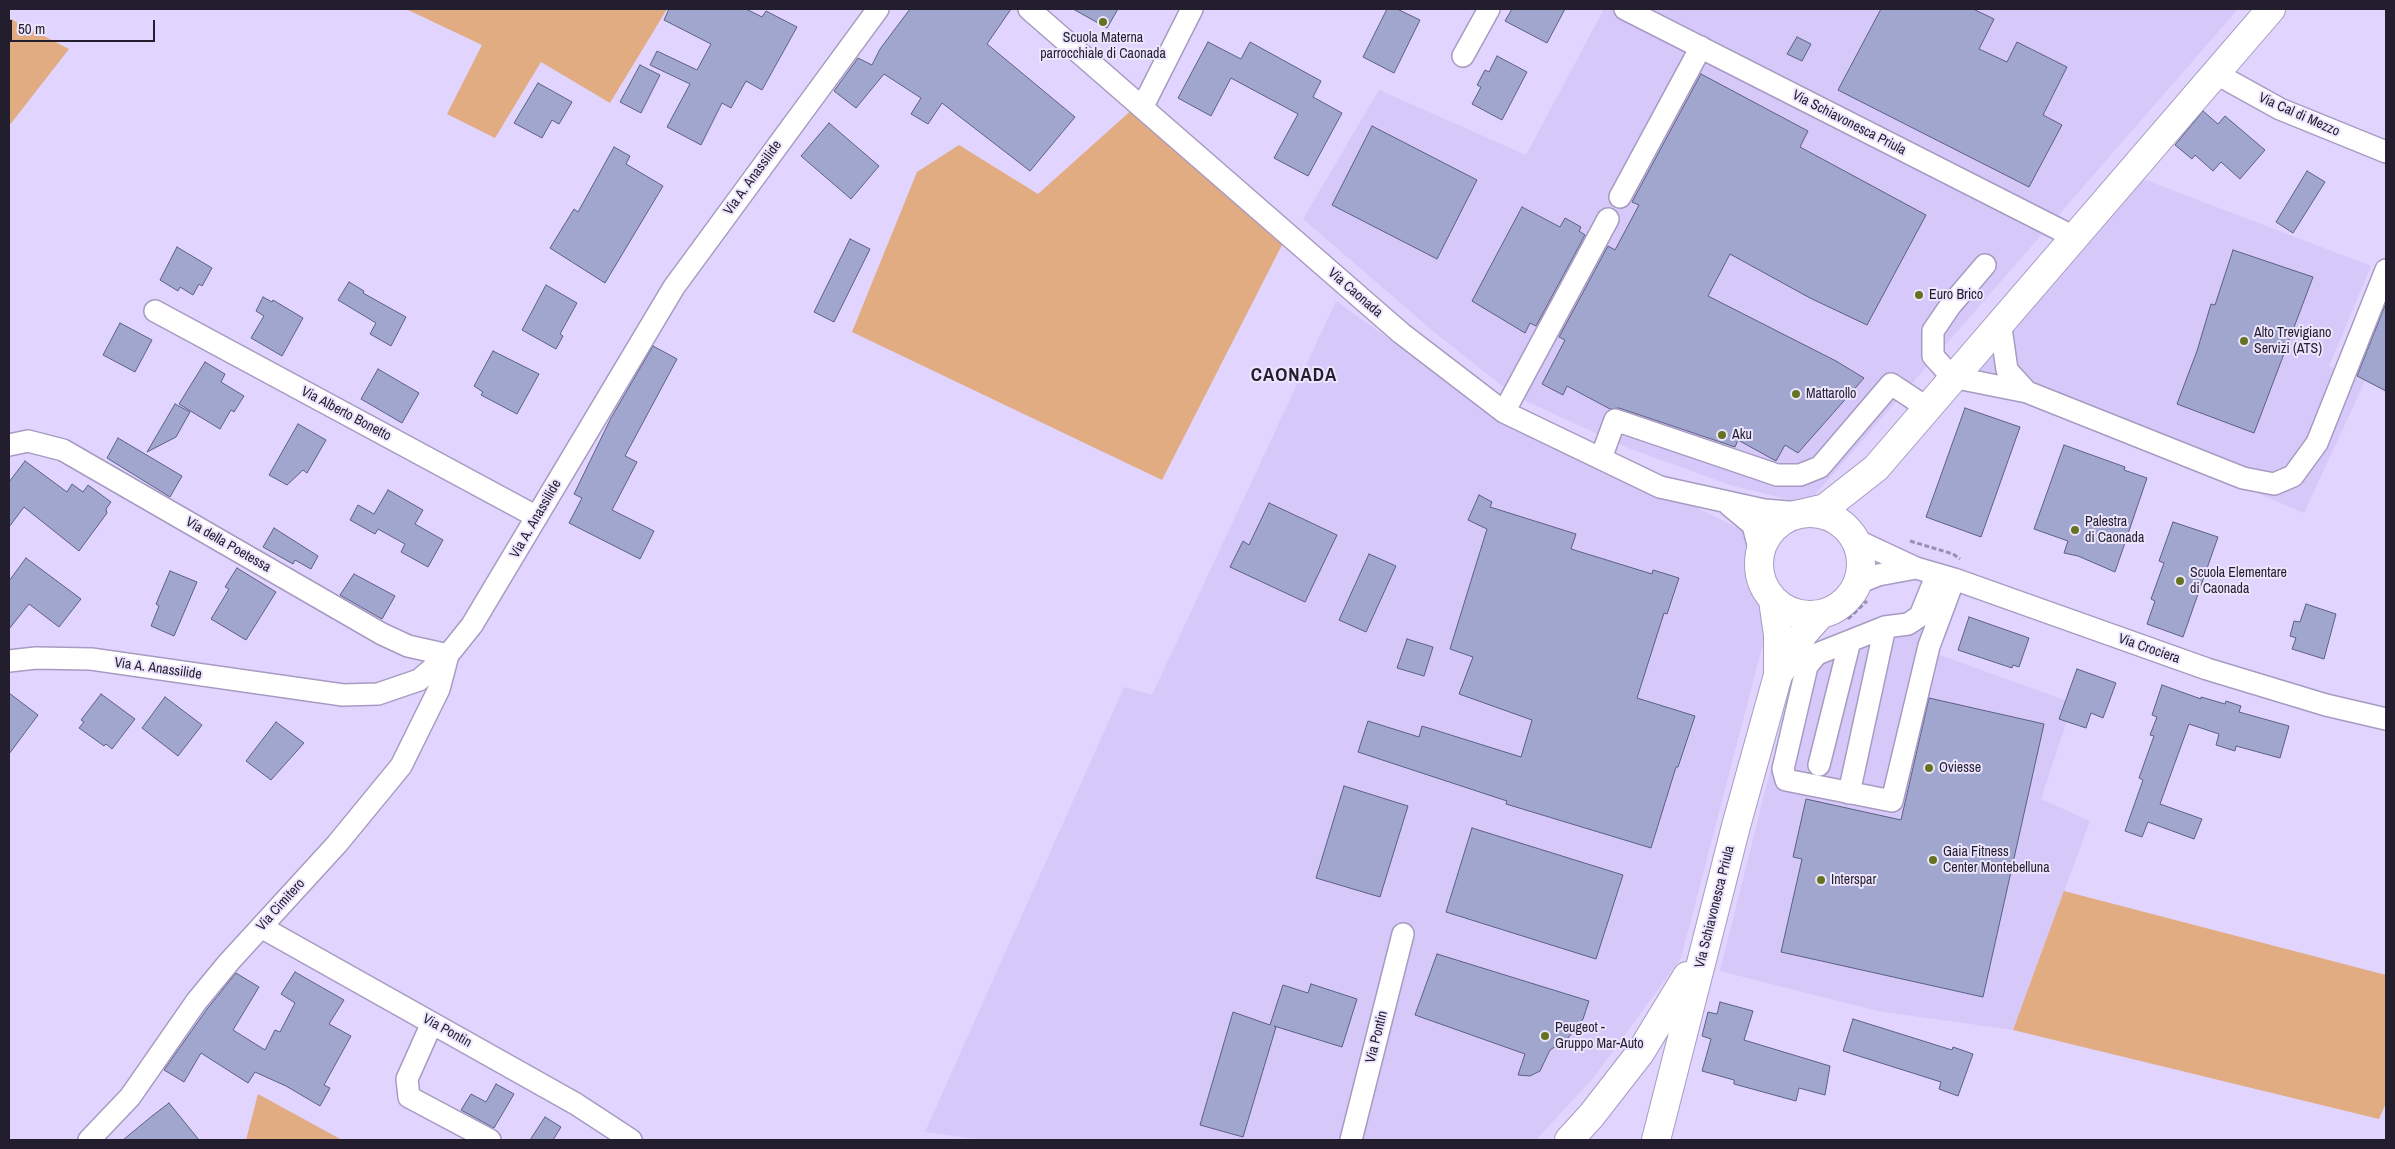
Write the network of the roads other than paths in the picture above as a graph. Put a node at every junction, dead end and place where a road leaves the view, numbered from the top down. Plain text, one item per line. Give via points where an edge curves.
1 (878, 9) edge
2 (1030, 9) edge
3 (1192, 9) edge
4 (1489, 9) edge
5 (1625, 9) edge
6 (2271, 9) edge
7 (1701, 48) junction
8 (1463, 56) dead end
9 (2215, 73) junction
10 (1143, 106) junction
11 (2386, 152) edge
12 (1620, 197) dead end
13 (1608, 219) dead end
14 (2074, 237) junction
15 (1985, 265) dead end
16 (2386, 270) edge
17 (156, 311) dead end
18 (1998, 324) junction
19 (1952, 377) junction
20 (2027, 392) junction
21 (1926, 407) junction
22 (1504, 412) junction
23 (9, 445) edge
24 (1601, 458) junction
25 (1876, 468) junction
26 (1727, 503) junction
27 (1803, 513) junction
28 (536, 517) junction
29 (1853, 536) junction
30 (1760, 552) junction
31 (1916, 568) junction
32 (1946, 576) junction
33 (1858, 583) junction
34 (1773, 600) junction
35 (1820, 615) junction
36 (1908, 624) junction
37 (1885, 628) junction
38 (1850, 641) junction
39 (1929, 646) junction
40 (448, 655) junction
41 (9, 661) edge
42 (1778, 675) junction
43 (2386, 719) edge
44 (1819, 765) dead end
45 (1849, 793) junction
46 (261, 926) junction
47 (1708, 932) junction
48 (1403, 934) dead end
49 (432, 1023) junction
50 (89, 1140) edge
51 (490, 1140) edge
52 (631, 1140) edge
53 (1351, 1140) edge
54 (1569, 1140) edge
55 (1656, 1140) edge

1 - 28 street, Via A. Anassilide via 674,287
2 - 10 street, Via Caonada
3 - 10 street
4 - 8 street
5 - 7 street, Via Schiavonesca Priula
6 - 9 main road
7 - 12 street
7 - 14 street, Via Schiavonesca Priula
9 - 11 street, Via Cal di Mezzo via 2280,109
9 - 14 main road
10 - 22 street, Via Caonada via 1401,334
13 - 22 street
14 - 18 main road
15 - 19 street via 1933,331 1933,356
16 - 20 street via 2317,443 2293,476 2274,484 2243,478
17 - 28 street, Via Alberto Bonetto
18 - 19 main road
18 - 20 street via 2007,370
19 - 20 street
19 - 21 main road
21 - 24 street via 1891,384 1820,467 1800,475 1778,475 1615,420
21 - 25 main road
22 - 24 street, Via Caonada
23 - 40 street, Via della Poetessa via 28,441 63,450 382,634 408,646
24 - 26 street, Via Caonada via 1660,487
25 - 27 main road via 1825,508
25 - 29 main road via 1855,515
26 - 27 street, Via Caonada
26 - 30 street, Via Caonada via 1754,525
27 - 29 main road via 1834,518
27 - 30 main road via 1775,527
28 - 40 street, Via A. Anassilide via 472,625
29 - 31 street, Via Crociera
29 - 33 main road via 1862,568
30 - 34 main road via 1762,581
31 - 32 street, Via Crociera
31 - 33 street, Via Crociera via 1878,575
32 - 36 street via 1920,616
32 - 39 street
32 - 43 street, Via Crociera via 2207,669 2326,705
33 - 35 main road via 1845,602
34 - 35 main road via 1784,609 1800,615
34 - 42 main road, Via Schiavonesca Priula via 1778,635
35 - 42 main road, Via Schiavonesca Priula via 1804,633
36 - 37 street
36 - 39 street
37 - 38 street
37 - 45 street
38 - 44 street
38 - 45 street via 1817,654 1808,666 1783,769 1786,780
39 - 45 street via 1892,801
40 - 41 street, Via A. Anassilide via 419,680 400,688 378,694 343,695 91,659
40 - 46 street, Via Cimitero via 439,689 401,766 337,844
42 - 47 main road, Via Schiavonesca Priula
46 - 49 street, Via Pontin
46 - 50 street, Via Cimitero via 196,1002 130,1096
47 - 54 main road via 1682,987 1655,1031
47 - 55 main road, Via Schiavonesca Priula
48 - 53 street, Via Pontin
49 - 51 street via 407,1078 409,1098
49 - 52 street, Via Pontin via 576,1104

